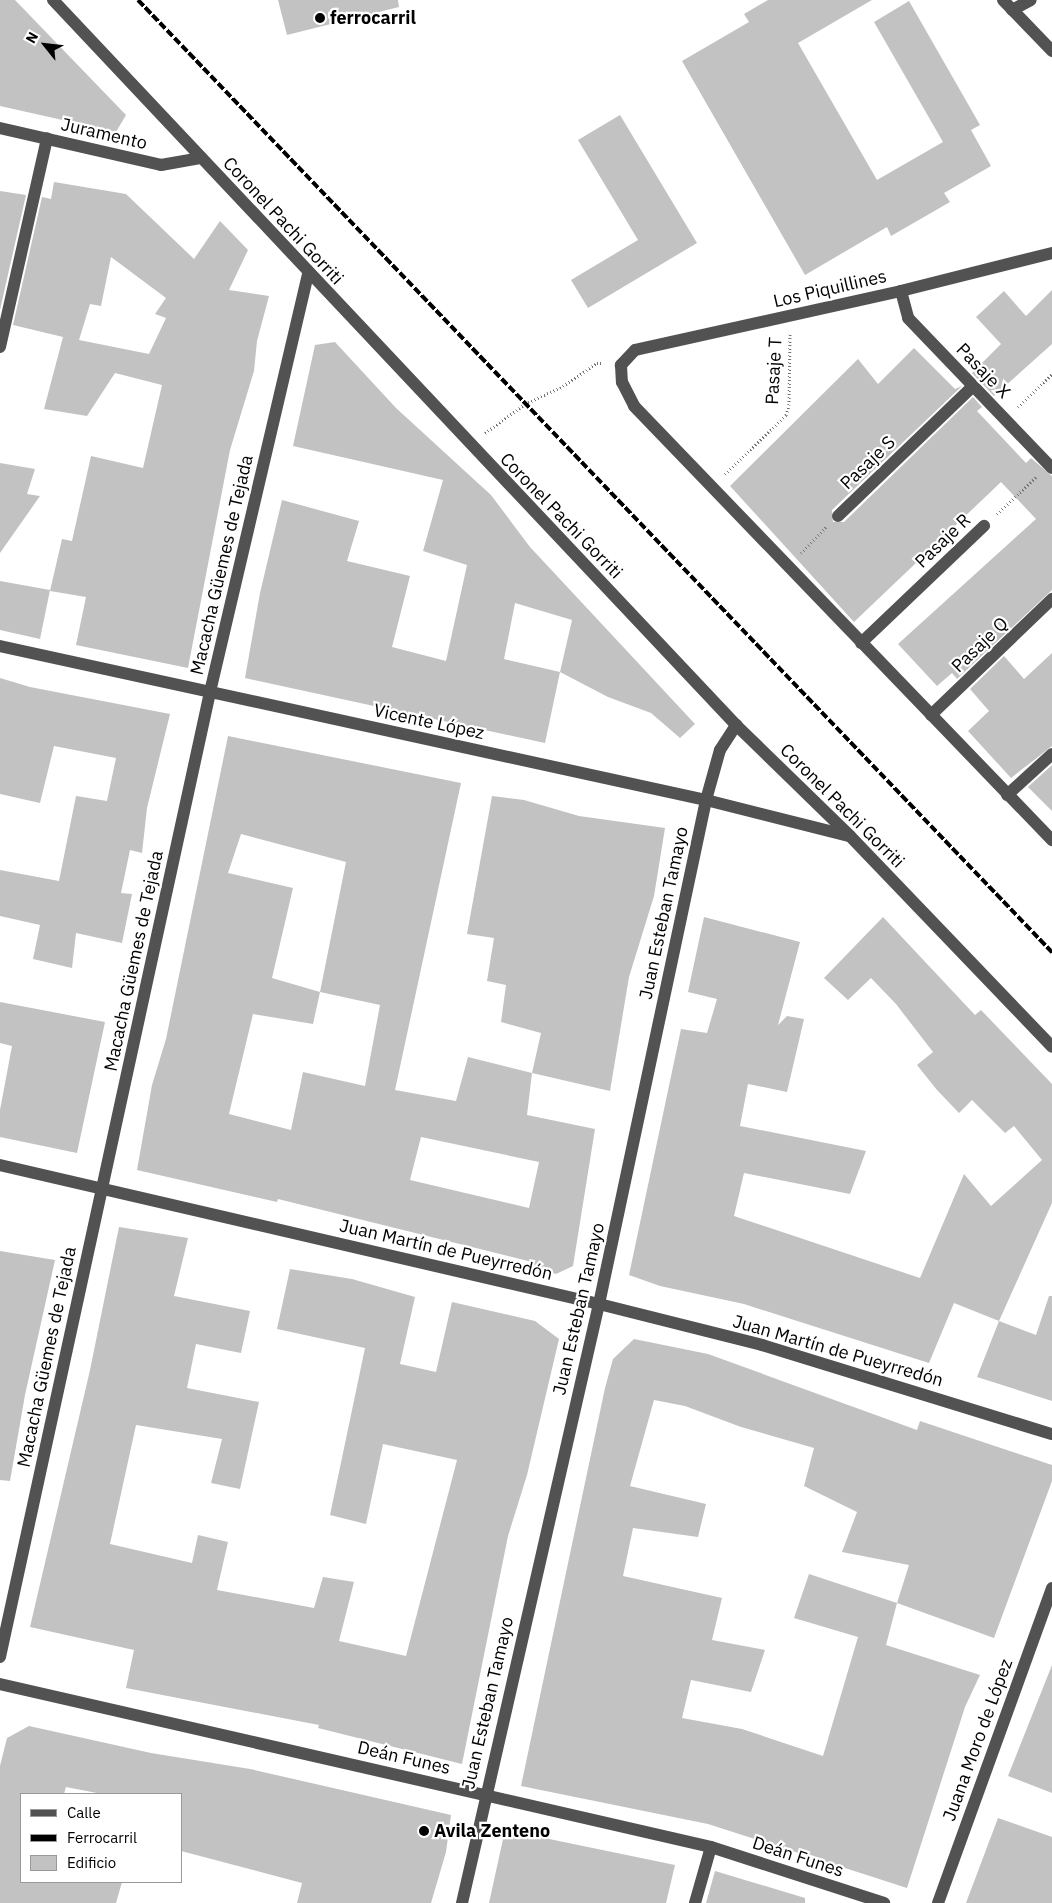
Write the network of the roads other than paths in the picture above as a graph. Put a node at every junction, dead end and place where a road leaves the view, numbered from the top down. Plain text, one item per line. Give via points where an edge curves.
1 (53, 0) edge
2 (1003, 0) edge
3 (1031, 0) edge
4 (1012, 10) junction
5 (1052, 51) edge
6 (0, 128) edge
7 (47, 138) junction
8 (201, 158) junction
9 (1052, 253) edge
10 (308, 274) junction
11 (901, 291) junction
12 (0, 347) edge
13 (974, 386) junction
14 (1050, 467) edge
15 (838, 516) road end
16 (984, 526) road end
17 (1052, 599) edge
18 (861, 643) junction
19 (0, 646) edge
20 (210, 692) junction
21 (931, 715) junction
22 (736, 725) junction
23 (1052, 754) edge
24 (1008, 795) junction
25 (706, 800) junction
26 (850, 836) junction
27 (1052, 840) edge
28 (1052, 1047) edge
29 (0, 1165) edge
30 (102, 1186) junction
31 (598, 1304) junction
32 (1052, 1434) edge
33 (1052, 1588) edge
34 (0, 1657) edge
35 (0, 1684) edge
36 (484, 1794) junction
37 (711, 1847) junction
38 (462, 1903) edge
39 (695, 1903) edge
40 (884, 1903) edge
41 (938, 1903) edge

1 - 8 street, Coronel Pachi Gorriti
2 - 4 street
3 - 4 street
4 - 5 street
6 - 7 street, Juramento
7 - 8 street, Juramento via 162,165
7 - 12 street
8 - 10 street, Coronel Pachi Gorriti
9 - 11 street, Los Piquillines
10 - 20 street, Macacha Güemes de Tejada
10 - 22 street, Coronel Pachi Gorriti
11 - 13 street, Pasaje X via 908,318
11 - 18 street, Los Piquillines via 635,350 621,365 622,382 634,406
13 - 14 street, Pasaje X
13 - 15 street, Pasaje S
16 - 18 street, Pasaje R
17 - 21 street, Pasaje Q
18 - 21 street
19 - 20 street, Vicente López
20 - 25 street, Vicente López
20 - 30 street, Macacha Güemes de Tejada
21 - 24 street
22 - 25 street, Juan Esteban Tamayo via 720,750
22 - 26 street, Coronel Pachi Gorriti
23 - 24 street
24 - 27 street
25 - 26 street, Vicente López
25 - 31 street, Juan Esteban Tamayo
26 - 28 street, Coronel Pachi Gorriti
29 - 30 street, Juan Martín de Pueyrredón
30 - 31 street, Juan Martín de Pueyrredón
30 - 34 street, Macacha Güemes de Tejada
31 - 32 street, Juan Martín de Pueyrredón via 808,1358
31 - 36 street, Juan Esteban Tamayo
33 - 41 street, Juana Moro de López
35 - 36 street, Deán Funes
36 - 37 street, Deán Funes
36 - 38 street, Juan Esteban Tamayo
37 - 39 street
37 - 40 street, Deán Funes

